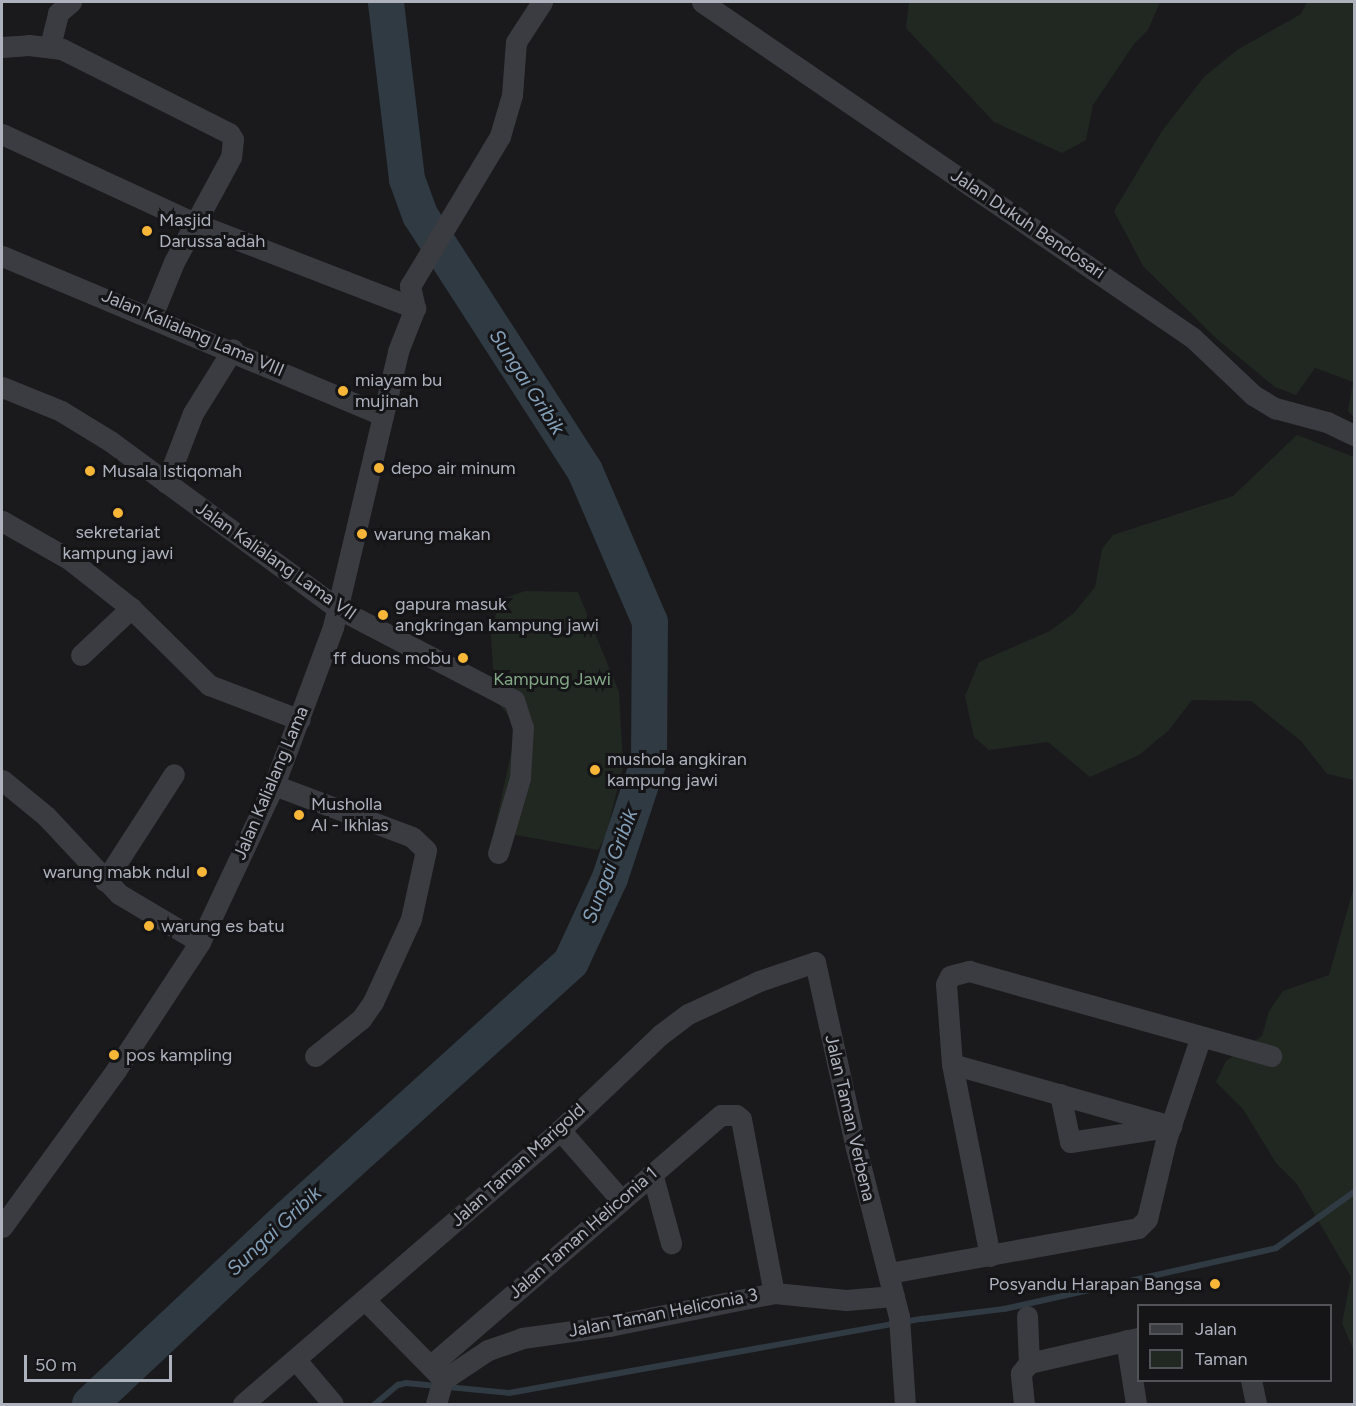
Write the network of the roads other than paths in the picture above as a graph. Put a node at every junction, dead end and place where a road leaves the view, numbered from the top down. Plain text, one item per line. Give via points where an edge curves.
1 (71, 2) edge
2 (542, 2) edge
3 (702, 2) edge
4 (50, 46) junction
5 (2, 47) edge
6 (2, 134) edge
7 (197, 224) junction
8 (2, 256) edge
9 (415, 308) junction
10 (152, 316) junction
11 (233, 349) junction
12 (2, 387) edge
13 (383, 415) junction
14 (1354, 435) edge
15 (166, 483) junction
16 (2, 521) edge
17 (131, 608) junction
18 (337, 608) junction
19 (81, 655) dead end
20 (300, 720) junction
21 (174, 774) dead end
22 (2, 780) edge
23 (274, 785) junction
24 (498, 853) dead end
25 (105, 882) junction
26 (200, 942) junction
27 (815, 962) joint
28 (1200, 1039) junction
29 (315, 1056) dead end
30 (1271, 1056) dead end
31 (952, 1064) junction
32 (1060, 1094) junction
33 (1171, 1126) junction
34 (560, 1130) junction
35 (652, 1173) junction
36 (621, 1200) junction
37 (2, 1227) edge
38 (671, 1243) dead end
39 (990, 1256) junction
40 (889, 1273) junction
41 (774, 1293) junction
42 (365, 1300) junction
43 (898, 1314) junction
44 (1027, 1316) dead end
45 (1132, 1339) edge
46 (296, 1360) junction
47 (1025, 1368) junction
48 (1251, 1382) edge
49 (437, 1385) edge
50 (243, 1404) edge
51 (333, 1404) edge
52 (905, 1404) edge
53 (1024, 1404) edge
54 (1136, 1404) edge
55 (1256, 1404) edge

1 - 4 street via 58,13
2 - 9 street via 516,42 512,95 500,136 411,286
3 - 14 street, Jalan Dukuh Bendosari via 1193,338 1253,395 1275,408 1327,422
4 - 5 street
4 - 7 street via 229,133 233,139 231,157
6 - 7 street
7 - 9 street
7 - 10 street via 166,279
8 - 10 street, Jalan Kalialang Lama VIII
9 - 13 street, Jalan Kalialang Lama via 398,351
10 - 11 street, Jalan Kalialang Lama VIII
11 - 13 street, Jalan Kalialang Lama VIII
11 - 15 street via 193,413
12 - 15 street, Jalan Kalialang Lama VII via 61,411
13 - 18 street, Jalan Kalialang Lama
15 - 18 street, Jalan Kalialang Lama VII
16 - 17 street via 69,560
17 - 19 street
17 - 20 street via 209,685
18 - 20 street, Jalan Kalialang Lama
18 - 24 street, Jalan Kalialang Lama VII via 514,700 523,727 519,778
20 - 23 street, Jalan Kalialang Lama
21 - 25 street
22 - 25 street via 46,816
23 - 26 street, Jalan Kalialang Lama
23 - 29 street via 412,837 426,850 411,919 373,1002 361,1019
25 - 26 street via 136,906
26 - 37 street, Jalan Kalialang Lama via 40,1178
27 - 34 street, Jalan Taman Marigold via 759,981 688,1014 660,1035
27 - 40 street, Jalan Taman Verbena via 856,1148
28 - 30 street
28 - 31 street via 969,971 958,972 946,984
28 - 33 street
31 - 32 street
31 - 39 street
32 - 33 street
32 - 33 street via 1070,1142
33 - 39 street via 1148,1219 1138,1228
34 - 36 street
34 - 42 street, Jalan Taman Marigold
35 - 36 street, Jalan Taman Heliconia 1
35 - 38 street
35 - 41 street, Jalan Taman Heliconia 1 via 721,1115 741,1119
36 - 49 street, Jalan Taman Heliconia 1
39 - 40 street
40 - 43 street, Jalan Taman Verbena
41 - 43 street, Jalan Taman Heliconia 3 via 846,1300
41 - 49 street, Jalan Taman Heliconia 3 via 609,1326 504,1342
42 - 46 street, Jalan Taman Marigold
42 - 49 street
43 - 52 street, Jalan Taman Verbena
44 - 47 street
45 - 47 street
45 - 54 street
46 - 50 street, Jalan Taman Marigold
46 - 51 street
47 - 53 street
48 - 55 street

